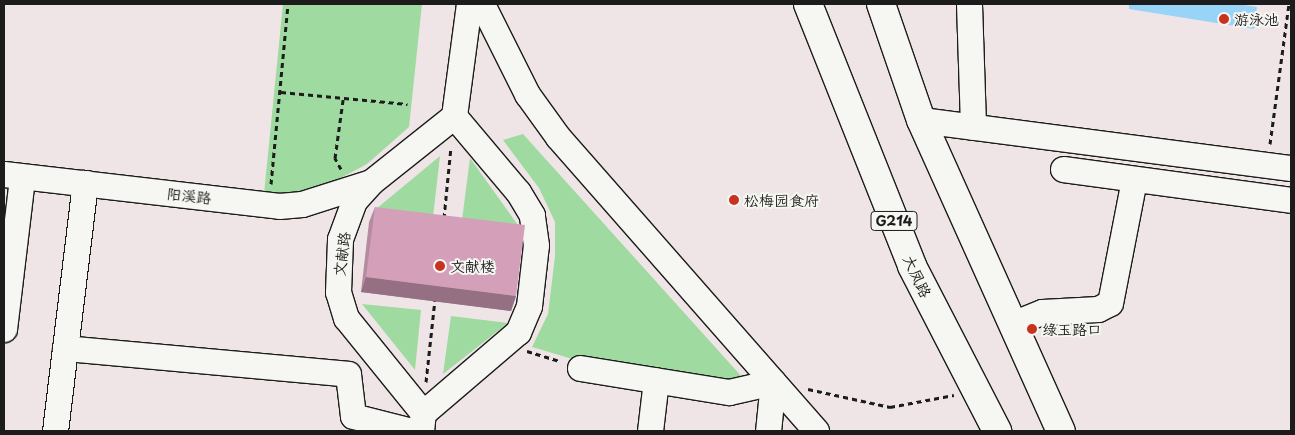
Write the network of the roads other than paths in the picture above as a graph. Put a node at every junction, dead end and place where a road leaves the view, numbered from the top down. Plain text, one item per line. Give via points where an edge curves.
1 (469, 4) edge
2 (482, 4) edge
3 (808, 4) edge
4 (881, 4) edge
5 (969, 4) edge
6 (454, 116) junction
7 (921, 120) junction
8 (972, 127) junction
9 (1279, 167) edge
10 (1063, 169) dead end
11 (13, 176) edge
12 (1134, 179) junction
13 (85, 183) junction
14 (362, 185) junction
15 (1291, 200) edge
16 (1012, 324) junction
17 (4, 329) edge
18 (65, 348) junction
19 (580, 368) road end
20 (656, 380) junction
21 (773, 382) junction
22 (418, 425) edge
23 (55, 431) edge
24 (650, 431) edge
25 (768, 431) edge
26 (816, 431) edge
27 (997, 431) edge
28 (1061, 431) edge

1 - 6 street
2 - 21 street via 527,94 558,137
3 - 27 highway, 大凤路 / G214 via 912,266
4 - 7 highway
5 - 8 street
6 - 14 street, 文献路
6 - 22 street via 518,192 532,215 536,231 524,323
7 - 8 street
7 - 16 highway
8 - 9 street
10 - 12 street
11 - 13 street, 阳溪路
11 - 17 street
12 - 15 street
12 - 16 street via 1110,303 1098,309 1042,312
13 - 14 street, 阳溪路 via 268,204 302,204
13 - 18 street
14 - 22 street, 文献路 via 340,239 337,277 341,306
16 - 28 highway
18 - 22 street via 348,374 353,416
18 - 23 street
19 - 20 street
20 - 21 street via 728,392
20 - 24 street
21 - 25 street
21 - 26 street

